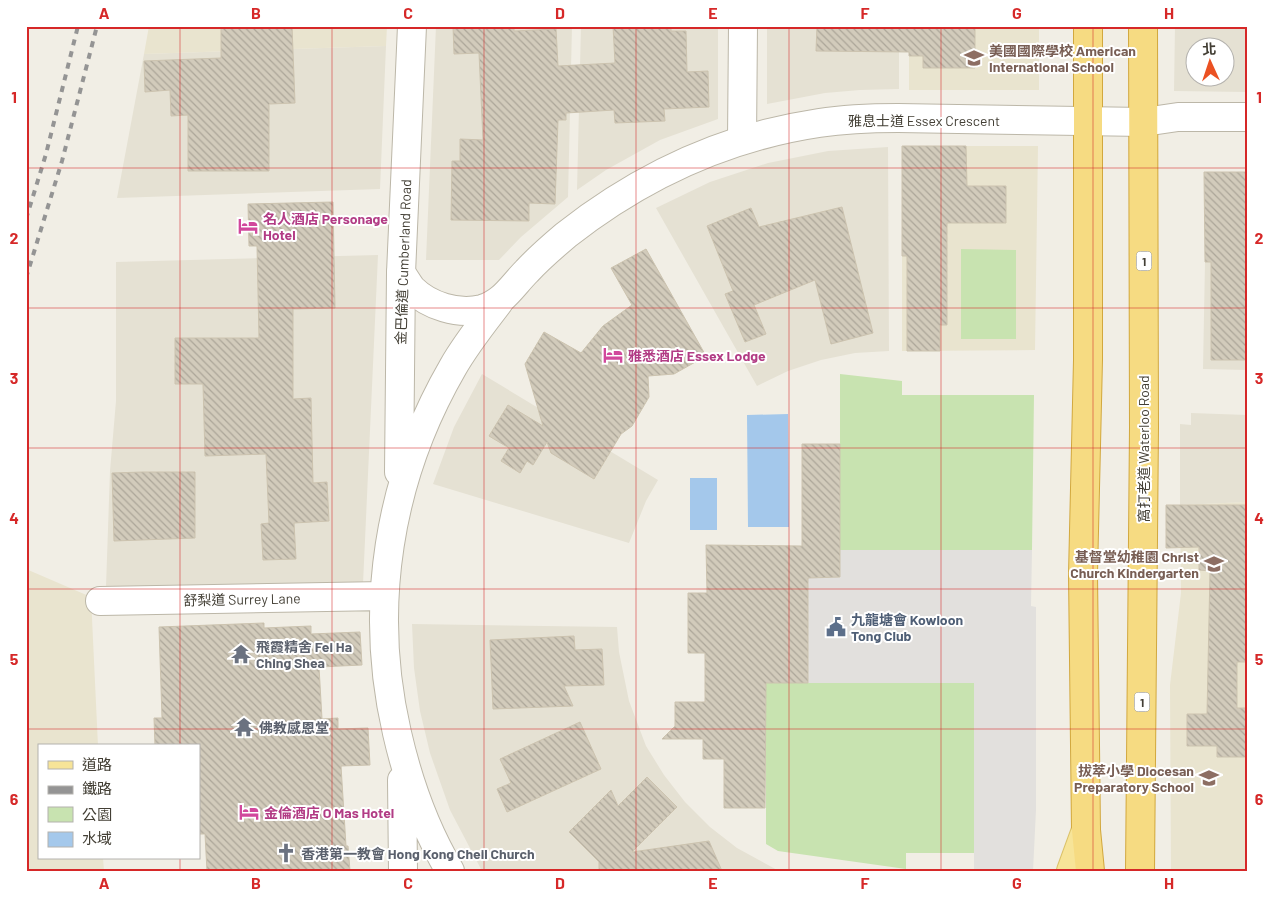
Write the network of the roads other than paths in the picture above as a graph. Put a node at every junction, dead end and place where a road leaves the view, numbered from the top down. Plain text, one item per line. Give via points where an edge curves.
1 (412, 26) edge
2 (743, 26) edge
3 (1088, 26) edge
4 (1143, 26) edge
5 (1247, 118) edge
6 (1088, 121) junction
7 (1144, 122) junction
8 (742, 140) junction
9 (401, 273) junction
10 (499, 302) junction
11 (398, 499) junction
12 (384, 596) junction
13 (100, 602) dead end
14 (402, 753) junction
15 (1086, 830) junction
16 (403, 871) edge
17 (450, 871) edge
18 (1072, 871) edge
19 (1090, 871) edge
20 (1140, 871) edge

1 - 9 street, 金巴倫道 Cumberland Road
2 - 8 street
3 - 6 highway
4 - 7 highway, 窩打老道 Waterloo Road / 1
5 - 7 street, 雅息士道 Essex Crescent via 1178,117
6 - 7 street, 雅息士道 Essex Crescent
6 - 8 street, 雅息士道 Essex Crescent via 858,119 819,123
6 - 15 highway via 1088,360 1083,574
7 - 20 highway, 窩打老道 Waterloo Road / 1
8 - 10 street, 雅息士道 Essex Crescent via 702,154 626,192 558,242
9 - 10 street via 419,295 443,308 463,311
9 - 11 street, 金巴倫道 Cumberland Road
10 - 11 street, 雅息士道 Essex Crescent via 474,334 434,403
11 - 12 street
12 - 13 street, 舒梨道 Surrey Lane
12 - 14 street via 386,675
14 - 16 street
14 - 17 street via 428,828
15 - 18 main road
15 - 19 highway

